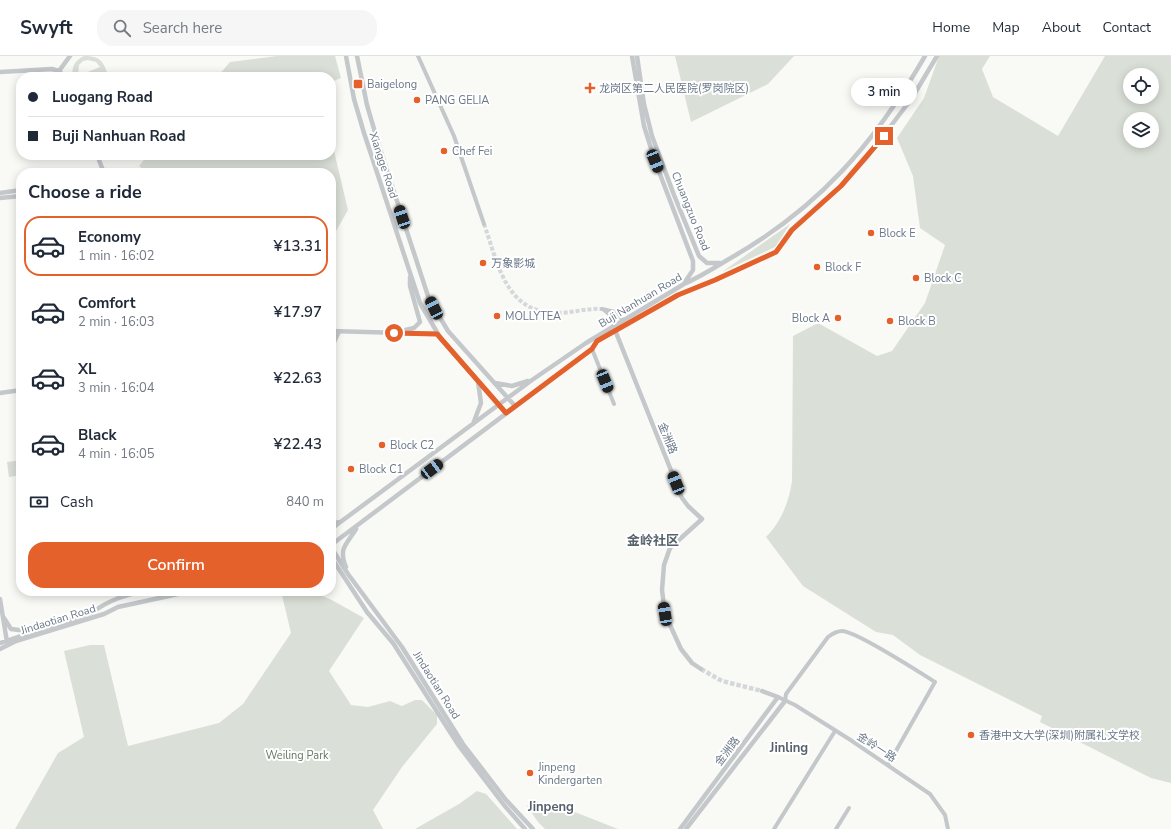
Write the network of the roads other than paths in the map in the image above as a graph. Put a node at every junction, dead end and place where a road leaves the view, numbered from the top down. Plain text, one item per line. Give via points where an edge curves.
1 (70, 56) edge
2 (346, 56) edge
3 (357, 56) edge
4 (418, 56) edge
5 (632, 56) edge
6 (637, 56) edge
7 (925, 56) edge
8 (937, 56) edge
9 (59, 71) joint
10 (0, 72) edge
11 (658, 160) junction
12 (16, 191) edge
13 (0, 193) edge
14 (16, 196) edge
15 (0, 198) edge
16 (484, 224) tunnel mouth
17 (722, 263) junction
18 (410, 273) junction
19 (684, 284) junction
20 (623, 320) junction
21 (615, 328) junction
22 (336, 332) edge
23 (339, 332) junction
24 (394, 333) junction
25 (437, 334) junction
26 (336, 338) edge
27 (592, 349) junction
28 (477, 380) junction
29 (532, 380) junction
30 (493, 382) junction
31 (16, 391) edge
32 (0, 393) edge
33 (508, 399) junction
34 (614, 404) dead end
35 (499, 405) junction
36 (515, 406) junction
37 (506, 413) junction
38 (472, 426) junction
39 (345, 520) junction
40 (336, 522) edge
41 (336, 526) edge
42 (357, 527) junction
43 (336, 542) edge
44 (336, 554) edge
45 (336, 566) edge
46 (348, 574) junction
47 (122, 596) edge
48 (169, 596) edge
49 (0, 599) edge
50 (2, 615) junction
51 (30, 631) junction
52 (6, 640) junction
53 (2, 644) edge
54 (701, 669) tunnel mouth
55 (762, 691) tunnel mouth
56 (786, 694) junction
57 (778, 698) junction
58 (785, 700) junction
59 (835, 731) junction
60 (888, 765) junction
61 (849, 808) dead end
62 (525, 829) edge
63 (533, 829) edge
64 (680, 829) edge
65 (686, 829) edge
66 (774, 829) edge
67 (836, 829) edge
68 (948, 829) edge

1 - 9 street
2 - 18 street, Xiangge Road via 364,133
3 - 30 street, Xiangge Road via 372,124 425,289 448,331
4 - 16 street via 454,136
5 - 11 street, Chuangzuo Road via 641,114
6 - 11 street, Chuangzuo Road via 644,104
7 - 17 street, Buji Nanhuan Road via 882,124 841,174 802,210 772,233
8 - 21 street, Buji Nanhuan Road via 912,98 868,156 841,186 792,230 776,252 678,295
9 - 10 street via 52,69
11 - 17 street, Chuangzuo Road via 699,256 708,263
11 - 19 street, Chuangzuo Road via 693,261 693,270
12 - 13 street
14 - 15 street
17 - 19 street, Buji Nanhuan Road
18 - 24 street via 410,286 420,322 414,328
18 - 25 street, Xiangge Road via 420,303
19 - 20 street, Buji Nanhuan Road
20 - 21 street, Buji Nanhuan Road
20 - 21 street via 614,312 602,309 610,315
21 - 27 street, Buji Nanhuan Road via 597,341
21 - 29 street, Buji Nanhuan Road
21 - 54 street, 金洲路 via 682,498 702,520 670,548 664,565 662,590 665,614 681,649 692,663
22 - 23 street
23 - 24 street
23 - 26 street
24 - 25 street
25 - 28 street, Xiangge Road
27 - 34 street
27 - 36 street, Buji Nanhuan Road
28 - 35 street, Xiangge Road
28 - 38 street via 481,403
29 - 30 street via 512,386
29 - 33 street, Buji Nanhuan Road
30 - 33 street, Xiangge Road
31 - 32 street
33 - 35 street, Buji Nanhuan Road
33 - 36 street, Xiangge Road
35 - 37 street, Xiangge Road
35 - 38 street, Buji Nanhuan Road
36 - 37 street, Buji Nanhuan Road
37 - 42 street, Buji Nanhuan Road
38 - 39 street, Buji Nanhuan Road
39 - 40 street
39 - 41 street, Buji Nanhuan Road
42 - 43 street, Buji Nanhuan Road
42 - 46 street via 343,550
44 - 46 street, Jindaotian Road
45 - 62 street, Jindaotian Road via 367,612 393,643 459,746
46 - 63 street, Jindaotian Road via 400,644 463,744 506,800
47 - 51 street, Jindaotian Road via 93,612
48 - 53 street, Jindaotian Road via 118,607 104,614
49 - 50 street
50 - 51 street via 11,629
50 - 52 street
51 - 52 street, Jindaotian Road
52 - 53 street, Jindaotian Road
55 - 57 street
56 - 57 street
56 - 58 street
56 - 60 street via 828,637 842,631 861,639 935,682
57 - 58 street, 金岭一路
57 - 64 street, 金洲路
58 - 59 street, 金岭一路
58 - 65 street, 金洲路
59 - 60 street, 金岭一路
59 - 66 street
60 - 68 street, 金岭一路 via 930,794 944,815
61 - 67 street

